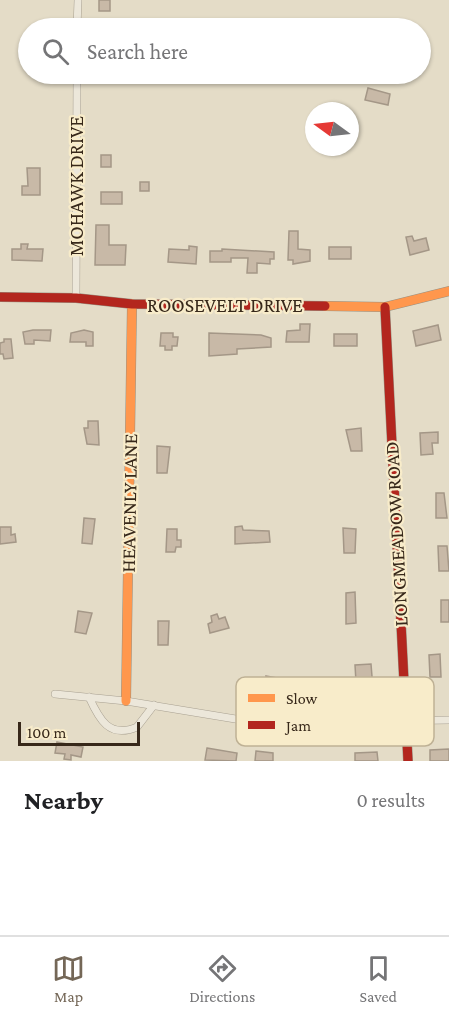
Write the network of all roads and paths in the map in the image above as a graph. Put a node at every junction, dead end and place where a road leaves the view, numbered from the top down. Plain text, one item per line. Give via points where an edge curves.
1 (78, 0) edge
2 (78, 18) edge
3 (77, 84) edge
4 (449, 291) edge
5 (0, 297) edge
6 (76, 298) junction
7 (132, 304) junction
8 (385, 307) junction
9 (403, 677) edge
10 (55, 694) dead end
11 (89, 697) junction
12 (126, 701) junction
13 (154, 705) junction
14 (236, 719) edge
15 (449, 720) edge
16 (434, 721) edge
17 (407, 746) edge
18 (408, 761) edge

1 - 2 street
3 - 6 street, MOHAWK DRIVE
4 - 8 street, ROOSEVELT DRIVE
5 - 6 street, ROOSEVELT DRIVE
6 - 7 street, ROOSEVELT DRIVE
7 - 8 street, ROOSEVELT DRIVE
7 - 12 street, HEAVENLY LANE
8 - 9 street, LONGMEADOW ROAD
10 - 11 street
11 - 12 street
11 - 13 street via 103,724 117,731 137,728
12 - 13 street
13 - 14 street
15 - 16 street
17 - 18 street, LONGMEADOW ROAD

